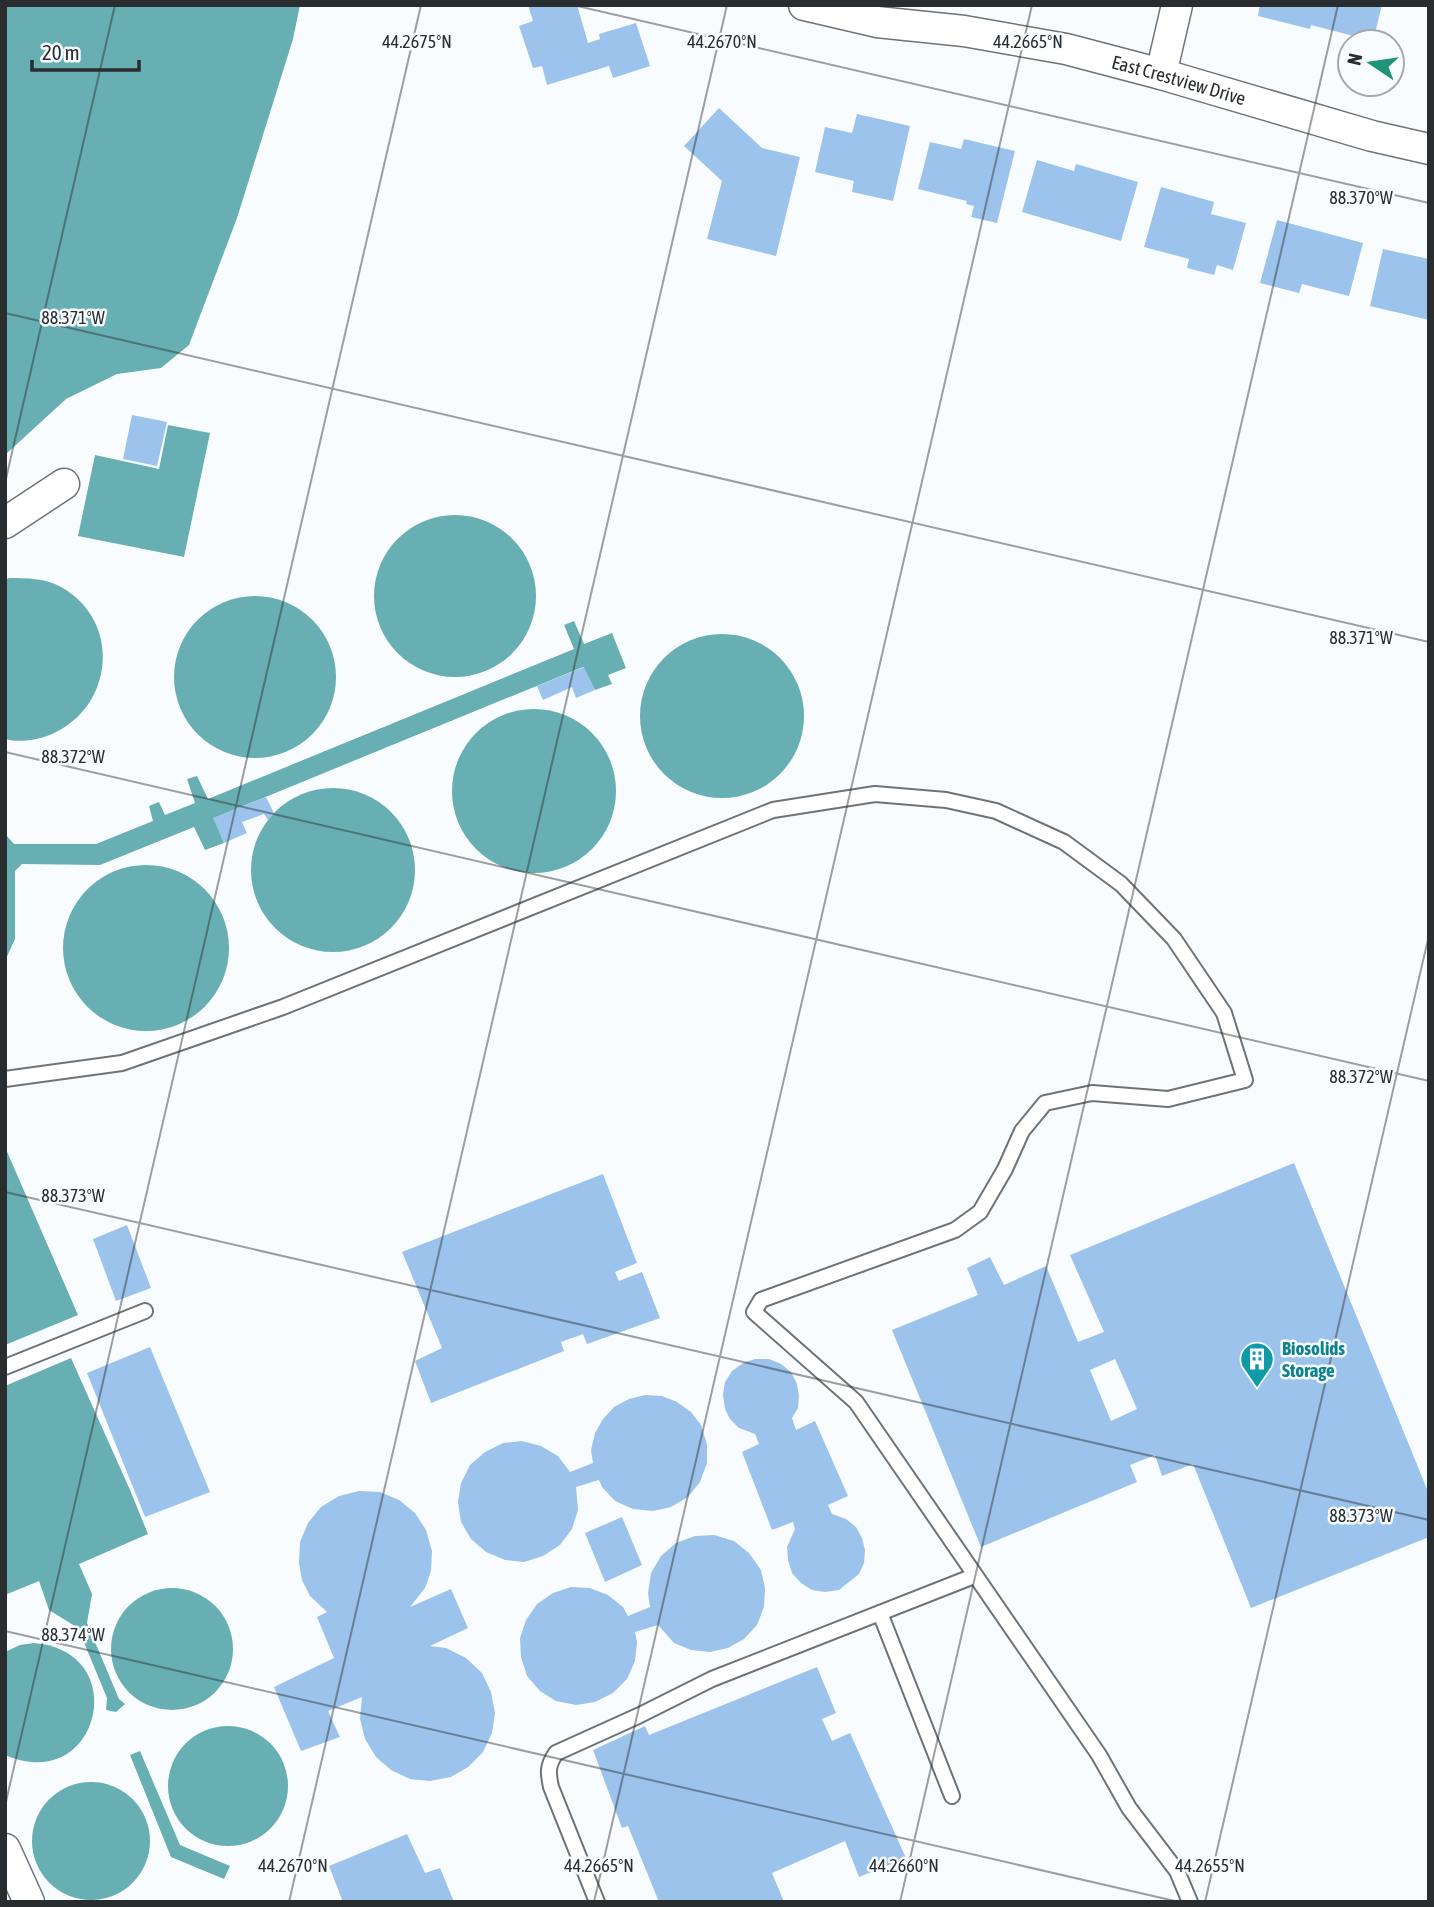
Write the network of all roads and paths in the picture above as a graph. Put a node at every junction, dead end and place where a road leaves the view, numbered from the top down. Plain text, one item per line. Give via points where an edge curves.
1 (804, 5) edge
2 (1177, 5) edge
3 (1161, 74) junction
4 (1429, 149) edge
5 (64, 484) dead end
6 (5, 523) edge
7 (6, 1079) edge
8 (145, 1311) dead end
9 (5, 1367) edge
10 (974, 1576) junction
11 (880, 1613) junction
12 (952, 1796) dead end
13 (5, 1849) edge
14 (29, 1902) edge
15 (597, 1902) edge
16 (1190, 1902) edge

1 - 3 street, East Crestview Drive via 877,22 1066,49
2 - 3 street
3 - 4 street, East Crestview Drive
5 - 6 street
7 - 10 lane via 122,1063 283,1007 773,810 875,794 946,800 996,811 1065,842 1121,884 1174,939 1224,1013 1245,1080 1168,1098 1092,1093 1045,1103 1022,1131 980,1212 956,1230 761,1300 754,1312 856,1402
8 - 9 lane
10 - 11 lane
10 - 16 lane via 1099,1755 1129,1808 1177,1871
11 - 12 lane
11 - 15 lane via 712,1679 556,1753 549,1763 551,1787
13 - 14 street

